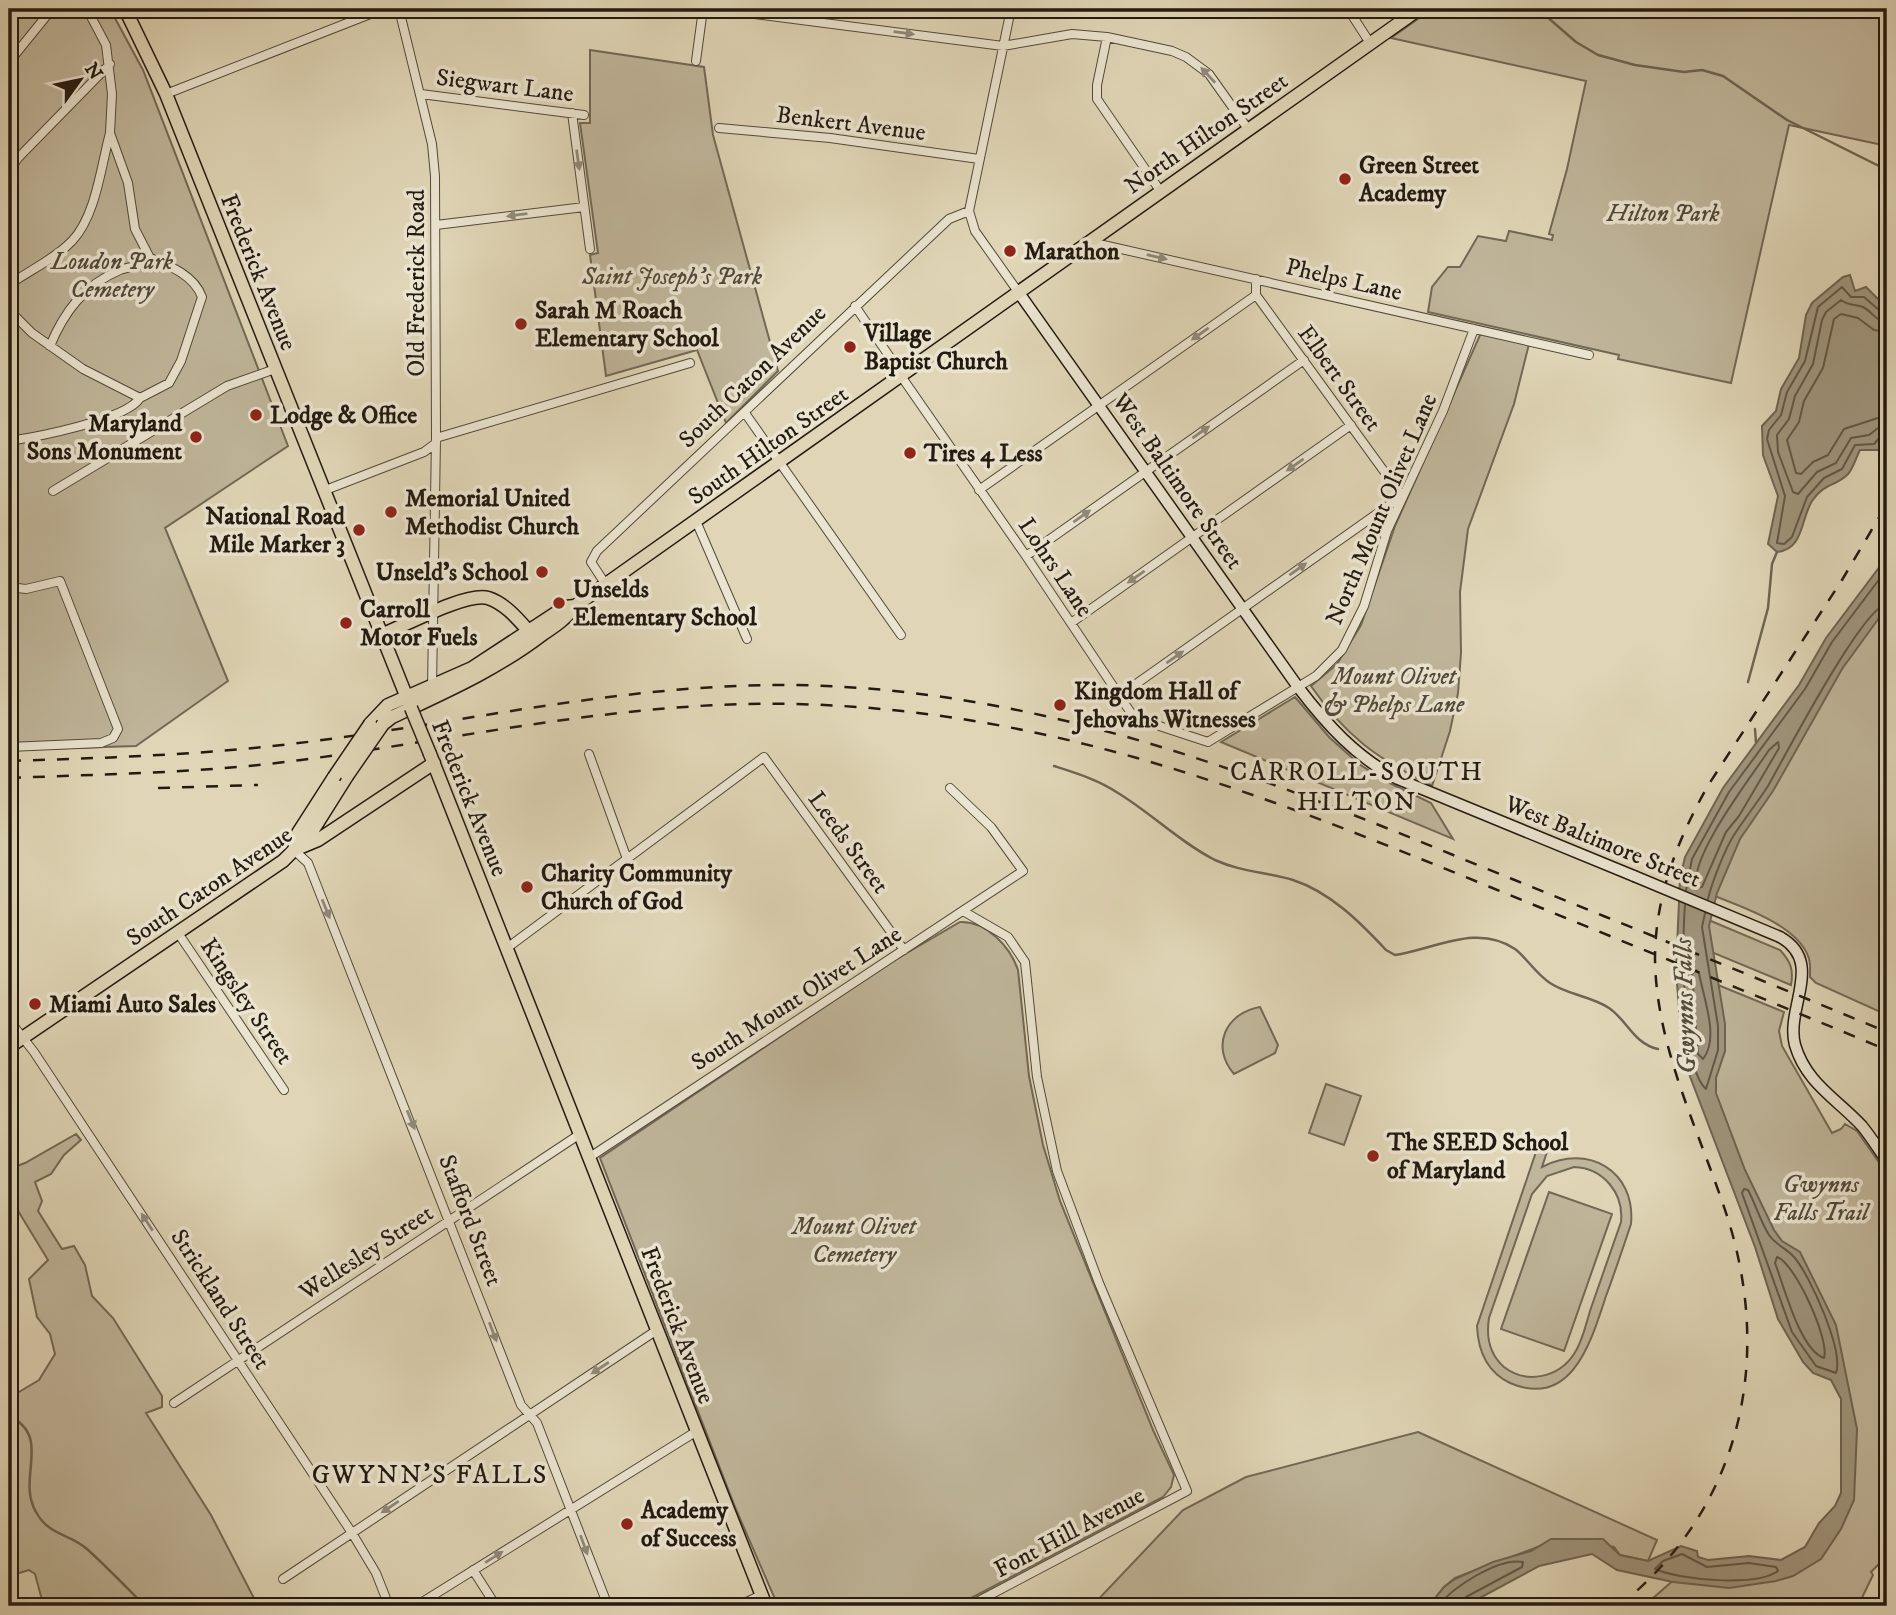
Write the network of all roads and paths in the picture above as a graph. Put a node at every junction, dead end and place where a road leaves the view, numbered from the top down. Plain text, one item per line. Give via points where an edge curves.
1 (52, 9) edge
2 (87, 9) edge
3 (125, 9) edge
4 (383, 9) edge
5 (400, 9) edge
6 (703, 9) edge
7 (715, 9) edge
8 (1011, 9) edge
9 (1348, 9) edge
10 (1419, 9) edge
11 (1107, 37) junction
12 (1370, 43) junction
13 (1003, 46) junction
14 (696, 61) dead end
15 (9, 62) edge
16 (110, 64) junction
17 (421, 93) junction
18 (166, 94) junction
19 (572, 113) junction
20 (584, 115) dead end
21 (719, 128) dead end
22 (1248, 130) junction
23 (110, 133) junction
24 (979, 159) junction
25 (9, 171) edge
26 (1161, 192) junction
27 (584, 207) junction
28 (969, 211) junction
29 (436, 225) junction
30 (1090, 242) junction
31 (590, 250) dead end
32 (150, 258) junction
33 (1256, 279) junction
34 (9, 285) edge
35 (1018, 293) junction
36 (1256, 295) junction
37 (855, 306) junction
38 (9, 310) edge
39 (1474, 329) junction
40 (50, 346) junction
41 (1589, 355) dead end
42 (1304, 360) junction
43 (690, 363) dead end
44 (275, 369) junction
45 (902, 376) junction
46 (140, 398) junction
47 (1099, 406) junction
48 (746, 413) junction
49 (1351, 425) junction
50 (436, 440) junction
51 (9, 441) edge
52 (780, 462) junction
53 (1145, 471) junction
54 (979, 490) junction
55 (53, 491) dead end
56 (323, 491) junction
57 (1402, 496) junction
58 (696, 521) junction
59 (1192, 537) junction
60 (1026, 556) junction
61 (606, 585) junction
62 (9, 587) edge
63 (1243, 609) junction
64 (433, 614) junction
65 (1071, 623) junction
66 (381, 635) junction
67 (901, 635) dead end
68 (532, 636) junction
69 (747, 639) dead end
70 (1298, 687) junction
71 (432, 688) junction
72 (1119, 696) junction
73 (409, 702) junction
74 (9, 747) edge
75 (589, 754) dead end
76 (432, 758) junction
77 (950, 788) dead end
78 (295, 850) junction
79 (627, 859) junction
80 (963, 911) junction
81 (178, 933) junction
82 (507, 948) junction
83 (904, 950) junction
84 (9, 1020) edge
85 (23, 1038) junction
86 (9, 1047) edge
87 (284, 1090) dead end
88 (580, 1134) junction
89 (590, 1157) junction
90 (1887, 1161) edge
91 (450, 1220) junction
92 (657, 1331) junction
93 (239, 1360) junction
94 (174, 1403) dead end
95 (529, 1415) junction
96 (697, 1431) junction
97 (571, 1509) junction
98 (352, 1533) junction
99 (473, 1570) junction
100 (283, 1579) dead end
101 (986, 1597) junction
102 (764, 1601) edge
103 (389, 1606) edge
104 (416, 1606) edge
105 (496, 1606) edge
106 (608, 1606) edge
107 (737, 1606) edge
108 (969, 1606) edge
109 (991, 1606) edge

1 - 15 street
2 - 16 street via 106,44
3 - 18 main road, Frederick Avenue
4 - 18 street
5 - 17 street, Old Frederick Road
6 - 14 street
7 -> 13 street
8 - 13 street
9 - 12 street
10 - 12 main road, North Hilton Street
11 - 13 street via 1060,34
22 -> 11 street via 1209,74 1186,57
11 - 26 street via 1097,99
12 - 22 main road, North Hilton Street
13 - 24 street
16 - 23 street
16 - 25 street
17 - 19 street, Siegwart Lane
17 - 29 street, Old Frederick Road via 434,160
18 - 44 main road, Frederick Avenue
19 - 20 street, Siegwart Lane
19 -> 27 street
21 - 24 street, Benkert Avenue
22 - 26 main road, North Hilton Street
23 - 32 street via 128,183 135,229
23 - 34 street via 78,234
24 - 28 street
26 - 30 main road, North Hilton Street
27 -> 29 street
27 - 31 street
28 - 35 street, West Baltimore Street via 975,231
28 - 37 street, South Caton Avenue via 948,219
29 - 50 street, Old Frederick Road
30 -> 33 street, Phelps Lane
30 - 35 main road, North Hilton Street
32 - 40 street via 92,286 66,311
32 - 46 street via 175,267 198,287 201,297 181,361 169,383
33 - 36 street
33 - 39 street, Phelps Lane
35 - 45 main road, South Hilton Street
35 - 47 main road, West Baltimore Street
36 - 42 street, Elbert Street
36 -> 47 street
37 - 45 street, Lohrs Lane
37 - 48 street, South Caton Avenue
38 - 40 street
39 - 41 street, Phelps Lane
39 - 57 street, North Mount Olivet Lane via 1443,411
40 - 46 street
42 - 49 street, Elbert Street
53 -> 42 street
43 - 50 street
44 - 55 street via 227,386
44 - 56 main road, Frederick Avenue
45 - 52 main road, South Hilton Street
45 - 54 street, Lohrs Lane
46 - 51 street via 132,406 83,424
47 - 53 main road, West Baltimore Street
47 - 54 street
48 - 52 street
48 - 61 street, South Caton Avenue via 592,557 593,567
49 - 57 street, Elbert Street
49 -> 59 street
50 - 56 street via 424,452
50 - 64 street, Old Frederick Road
52 - 58 main road, South Hilton Street
52 - 67 street
53 - 59 main road, West Baltimore Street
60 -> 53 street
54 - 60 street, Lohrs Lane
56 - 66 main road, Frederick Avenue
63 -> 57 street
57 - 70 street, North Mount Olivet Lane via 1364,606 1342,650 1326,669
58 - 61 main road, South Hilton Street
58 - 69 street
59 - 63 main road, West Baltimore Street
59 -> 65 street
60 - 65 street, Lohrs Lane
61 - 68 main road, South Hilton Street via 575,606 565,607
62 - 74 street via 26,589 60,581 118,729 113,738 101,743
63 - 70 main road, West Baltimore Street
72 -> 63 street
64 - 66 main road
64 - 68 main road via 486,598 508,609
64 - 71 street, Old Frederick Road
65 - 72 street, Lohrs Lane
66 - 73 main road, Frederick Avenue
68 - 71 main road, South Hilton Street
68 - 73 main road, South Hilton Street via 469,683
70 - 72 street, Lohrs Lane via 1208,742 1136,718
70 - 90 main road, West Baltimore Street, bridge via 1335,733 1382,771 1780,937 1794,948 1802,966 1793,1033 1800,1058 1815,1083 1862,1127
71 - 73 main road, South Hilton Street
73 - 76 main road, Frederick Avenue, bridge
73 - 78 main road, South Hilton Street, bridge via 388,705 298,833
75 - 79 street
76 - 78 main road, South Caton Avenue via 318,840
76 - 82 main road, Frederick Avenue
77 - 80 street, South Mount Olivet Lane via 991,827 1023,871
78 - 81 main road, South Caton Avenue
78 -> 91 street, Stafford Street via 308,863
79 - 82 street
79 - 83 street, Leeds Street via 764,757
80 - 83 street, South Mount Olivet Lane
80 - 101 street, Font Hill Avenue via 1008,937 1025,962 1037,1077 1057,1171 1187,1491
81 - 85 main road, South Caton Avenue
81 - 87 street, Kingsley Street
82 - 88 main road, Frederick Avenue
83 - 89 street, South Mount Olivet Lane
84 - 85 street, Strickland Street
85 - 86 main road, South Caton Avenue
93 -> 85 street, Strickland Street
88 - 89 main road, Frederick Avenue
88 - 91 street, Wellesley Street
89 - 92 main road, Frederick Avenue
91 - 93 street, Wellesley Street
91 -> 95 street, Stafford Street via 521,1405
92 -> 95 street
92 - 96 main road, Frederick Avenue
93 - 94 street, Wellesley Street
93 - 98 street, Strickland Street
95 - 97 street, Stafford Street via 537,1423
95 -> 98 street
96 - 97 street
96 - 102 main road, Frederick Avenue
99 -> 97 street
97 -> 106 street, Stafford Street
98 - 100 street
98 - 103 street, Strickland Street
99 - 104 street
99 - 105 street
101 - 108 street, Font Hill Avenue
101 - 109 street
102 - 107 street

